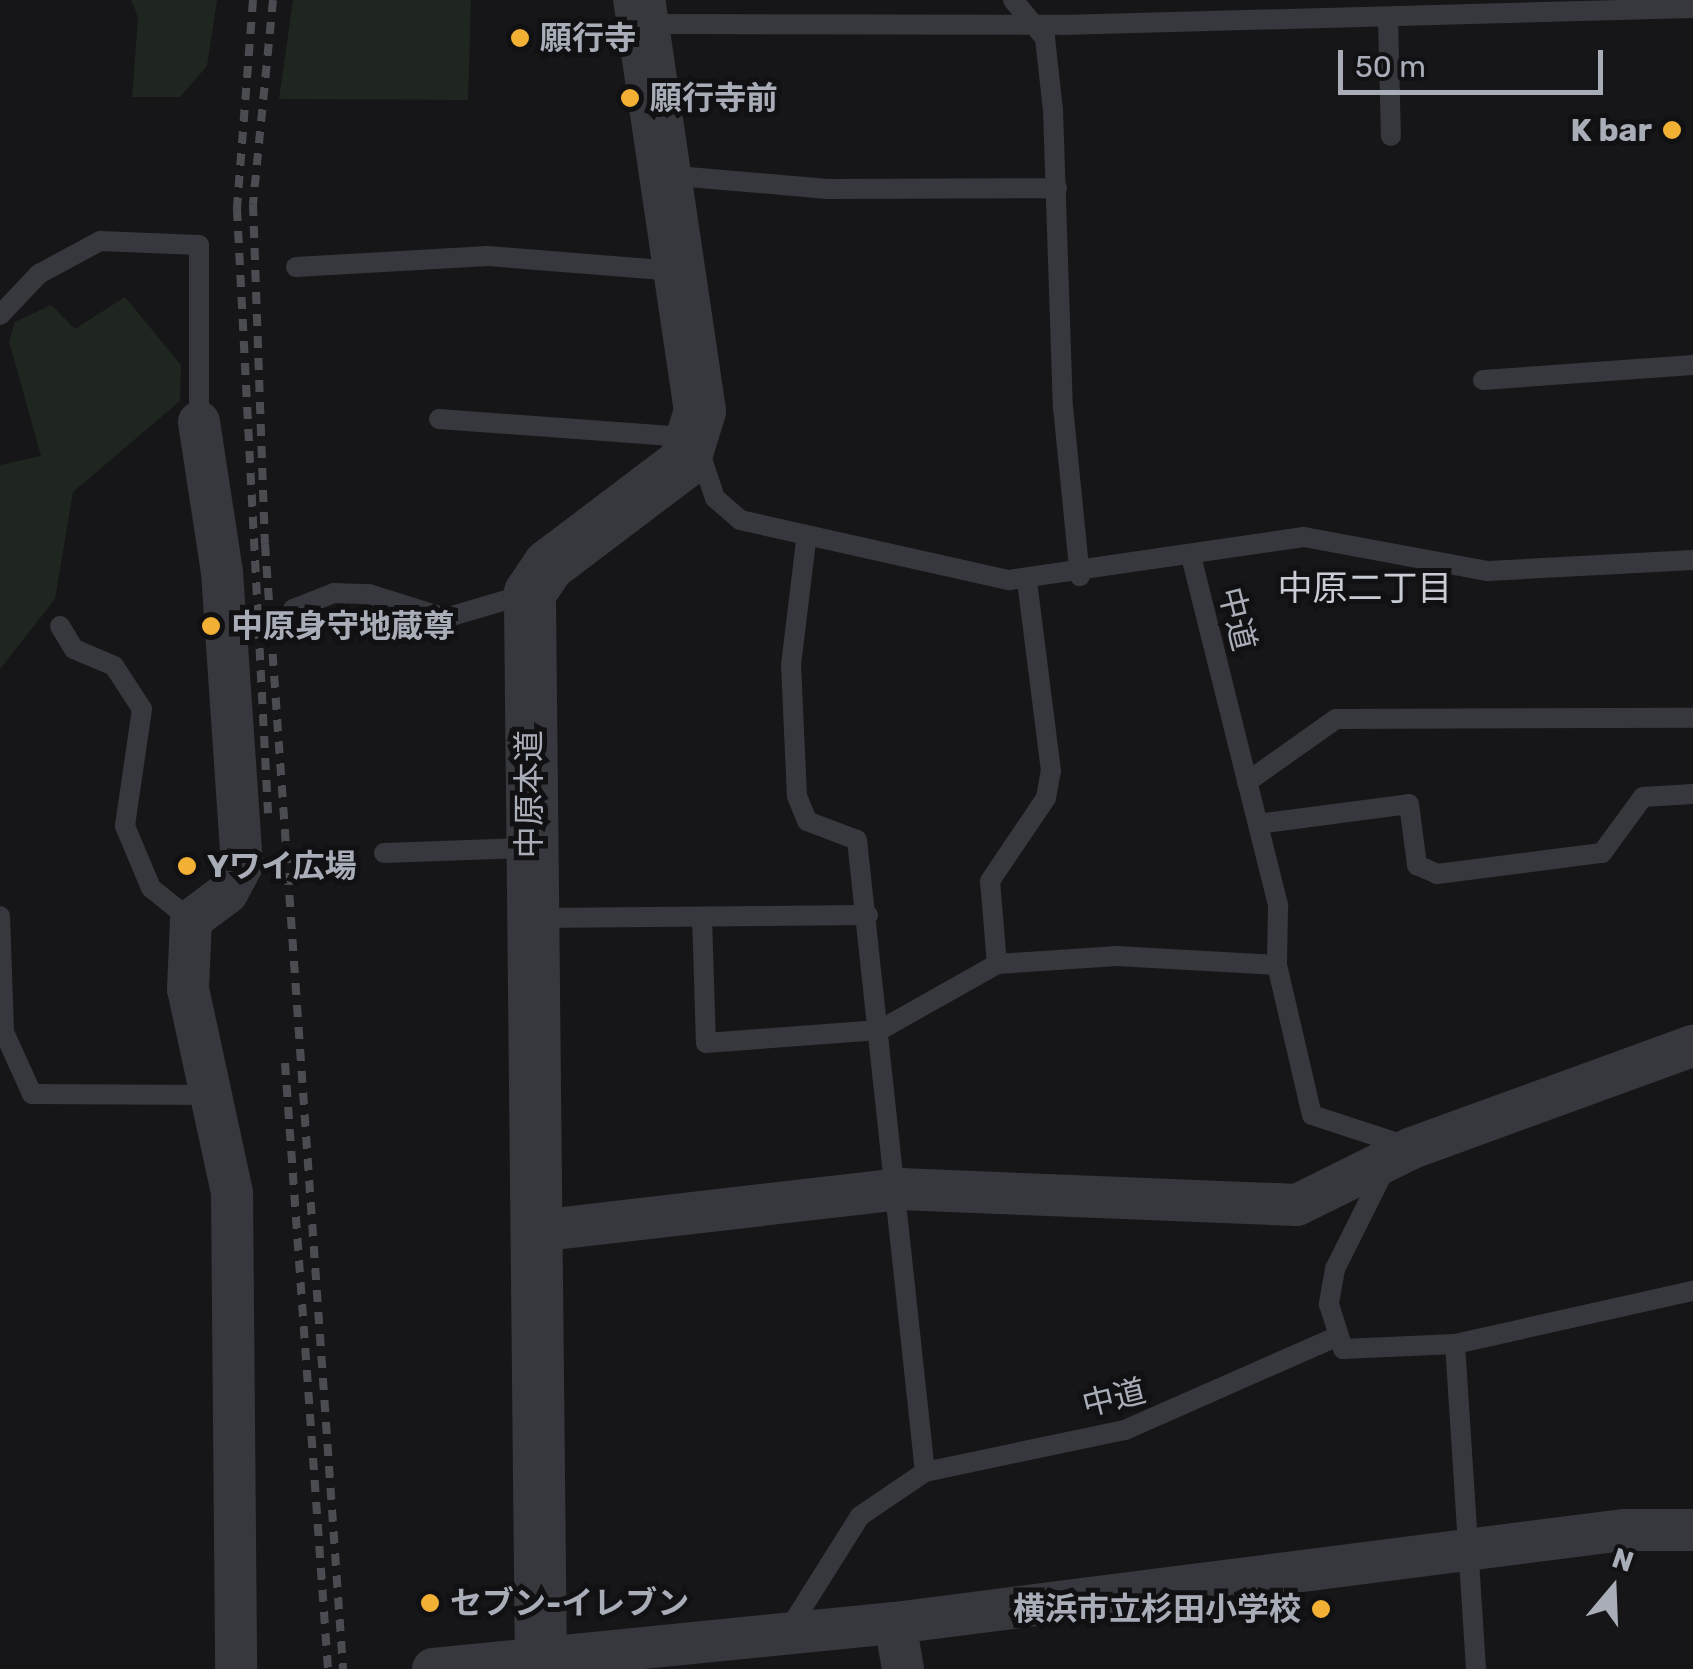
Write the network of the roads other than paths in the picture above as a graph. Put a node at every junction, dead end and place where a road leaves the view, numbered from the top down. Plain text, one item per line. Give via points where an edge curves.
1 (1013, 0) edge
2 (1693, 8) edge
3 (1200, 10) edge
4 (640, 12) edge
5 (1388, 17) junction
6 (1032, 24) junction
7 (1391, 136) dead end
8 (664, 174) junction
9 (1057, 188) junction
10 (296, 267) dead end
11 (675, 271) junction
12 (0, 315) edge
13 (1693, 365) edge
14 (1483, 380) dead end
15 (439, 418) dead end
16 (199, 422) joint
17 (694, 438) junction
18 (806, 541) junction
19 (1192, 560) junction
20 (1693, 560) edge
21 (1080, 576) junction
22 (1028, 582) junction
23 (530, 593) junction
24 (293, 608) dead end
25 (60, 626) dead end
26 (1693, 718) edge
27 (1248, 782) junction
28 (1693, 794) edge
29 (1258, 824) junction
30 (528, 848) junction
31 (384, 853) dead end
32 (868, 915) junction
33 (0, 916) edge
34 (528, 918) junction
35 (702, 918) junction
36 (191, 920) junction
37 (998, 964) junction
38 (1277, 965) junction
39 (880, 1030) junction
40 (1693, 1046) edge
41 (214, 1095) junction
42 (1399, 1157) junction
43 (900, 1189) junction
44 (537, 1231) junction
45 (1693, 1291) edge
46 (1336, 1337) junction
47 (1455, 1344) junction
48 (925, 1472) junction
49 (1693, 1530) edge
50 (1467, 1555) junction
51 (895, 1623) junction
52 (786, 1633) junction
53 (541, 1660) edge
54 (236, 1669) edge
55 (433, 1669) edge
56 (903, 1669) edge
57 (1476, 1669) edge

1 - 6 lane
2 - 5 lane
3 - 5 lane
3 - 6 lane
4 - 6 lane
4 - 8 street
5 - 7 lane
6 - 9 lane via 1045,38
8 - 9 lane via 827,189
8 - 11 street
9 - 21 lane via 1063,407
10 - 11 lane via 488,256
11 - 17 street via 700,410
12 - 16 lane via 39,274 100,241 198,245
13 - 14 lane
15 - 17 lane
16 - 36 street via 222,572 242,865 227,892
17 - 18 lane via 715,498 740,520
17 - 23 street via 684,463 549,565
18 - 22 lane
18 - 32 lane via 791,665 797,796 807,821 857,840
19 - 20 lane via 1304,537 1488,571
19 - 21 lane
19 - 27 lane, 中道
21 - 22 lane
22 - 37 lane via 1050,772 1046,798 990,881
23 - 24 lane via 445,618 369,594 334,593
23 - 30 street, 中原本道
25 - 36 lane via 74,649 114,666 142,709 125,826 151,888
26 - 27 lane via 1336,720
27 - 29 lane, 中道
28 - 29 lane via 1643,798 1602,854 1438,874 1418,865 1409,804
29 - 38 lane, 中道 via 1278,906
30 - 31 lane
30 - 34 street, 中原本道
32 - 35 lane
32 - 39 lane
33 - 41 lane via 4,1032 32,1094
34 - 35 lane
34 - 44 street, 中原本道
35 - 39 lane via 706,1043
36 - 41 street via 188,990
37 - 38 lane via 1117,956
37 - 39 lane
38 - 42 lane, 中道 via 1312,1115
39 - 43 lane
40 - 42 street
41 - 54 street via 232,1193
42 - 43 street via 1297,1205 1262,1210
42 - 46 lane via 1335,1269
43 - 44 street
43 - 48 lane
44 - 53 street, 中原本道
45 - 47 lane
46 - 47 lane via 1355,1353
46 - 48 lane, 中道 via 1125,1430
47 - 50 lane
48 - 52 lane, 中道 via 860,1516
49 - 50 street via 1623,1530
50 - 51 street
50 - 57 lane
51 - 52 street
51 - 56 street
52 - 53 street
53 - 55 street

